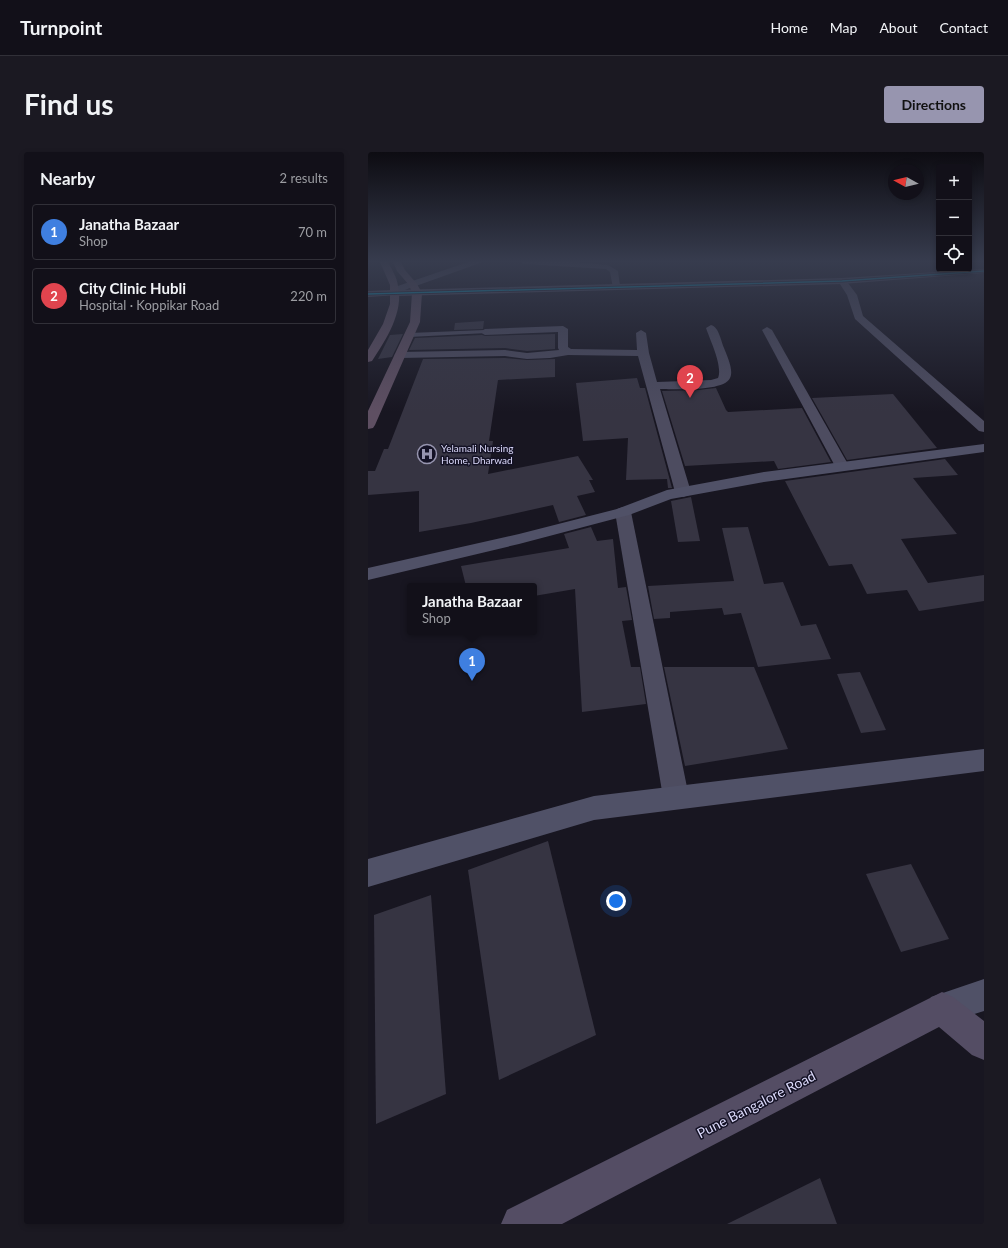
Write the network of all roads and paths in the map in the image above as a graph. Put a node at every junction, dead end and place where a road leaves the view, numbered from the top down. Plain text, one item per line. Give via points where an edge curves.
1 (391, 312) edge
2 (415, 312) edge
3 (857, 312) edge
4 (711, 328) dead end
5 (767, 330) dead end
6 (485, 332) joint
7 (642, 333) dead end
8 (409, 335) junction
9 (568, 352) junction
10 (643, 353) junction
11 (400, 355) junction
12 (368, 360) edge
13 (653, 386) junction
14 (368, 425) edge
15 (984, 428) edge
16 (984, 448) edge
17 (842, 466) junction
18 (683, 492) junction
19 (623, 512) junction
20 (368, 574) edge
21 (984, 760) edge
22 (676, 797) junction
23 (368, 873) edge
24 (984, 995) edge
25 (942, 1008) junction
26 (984, 1043) edge
27 (521, 1224) edge

1 - 12 highway via 388,326
2 - 8 highway via 415,322
3 - 15 street via 858,317
4 - 13 street via 724,365 724,379 711,384
5 - 17 street
6 - 8 lane
6 - 9 street via 563,330 563,348
7 - 10 street
8 - 11 highway
9 - 10 street
9 - 11 street via 527,356 505,353
10 - 13 street
11 - 14 highway
13 - 18 street
16 - 17 street
17 - 18 street
18 - 19 street via 667,495
19 - 20 street
19 - 22 street
21 - 22 street
22 - 23 street via 594,808
24 - 25 street
25 - 26 main road
25 - 27 main road, Pune Bangalore Road

